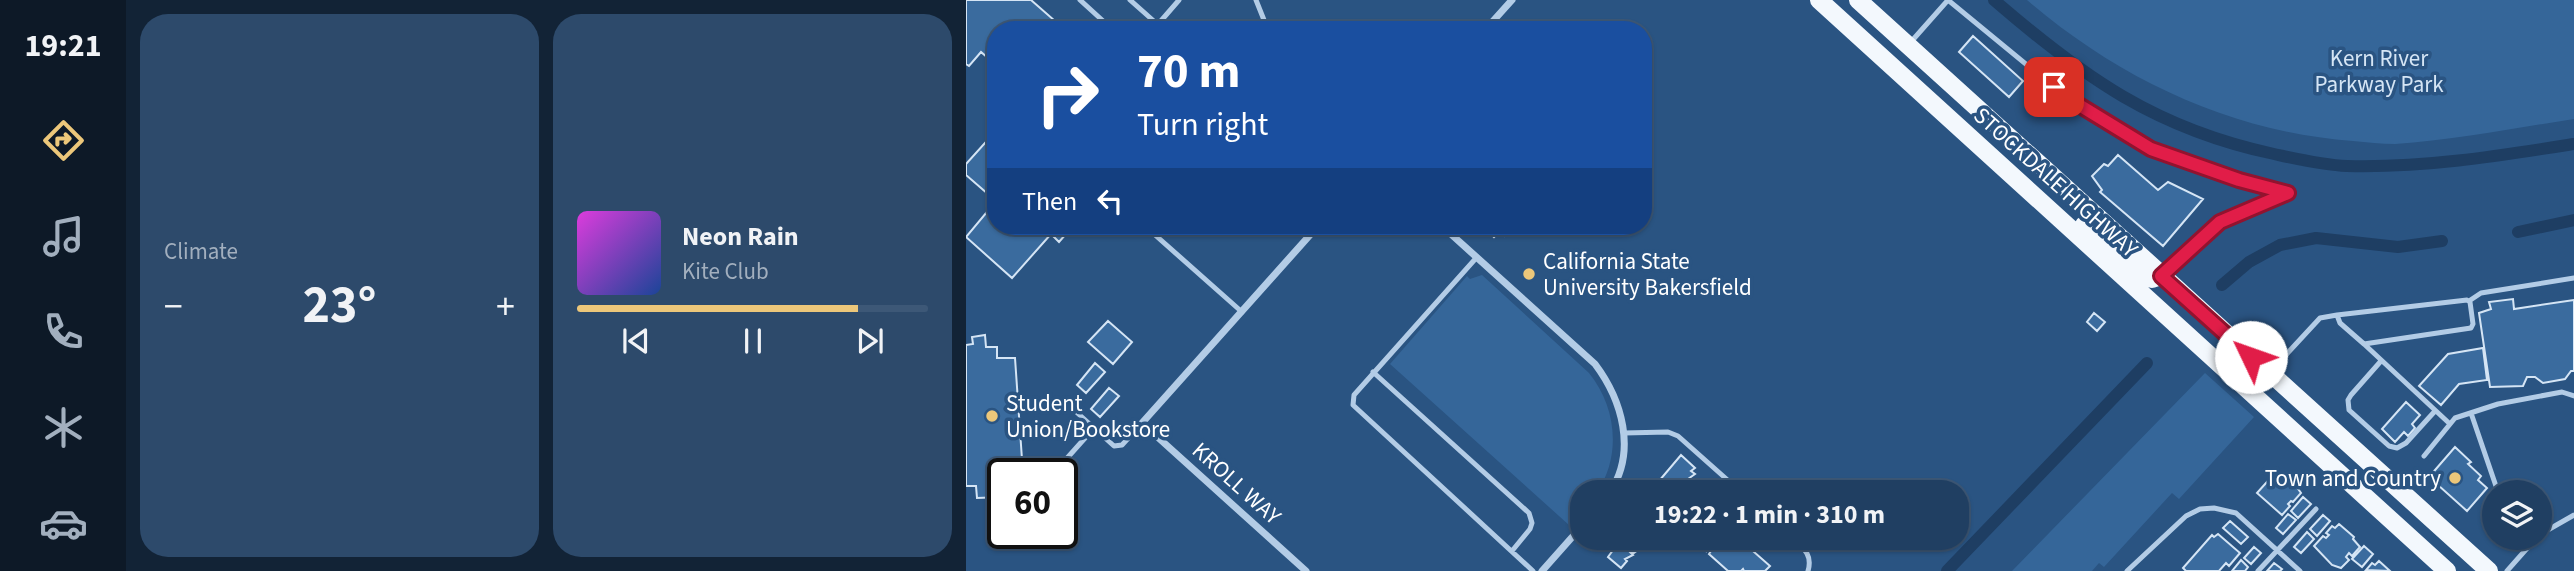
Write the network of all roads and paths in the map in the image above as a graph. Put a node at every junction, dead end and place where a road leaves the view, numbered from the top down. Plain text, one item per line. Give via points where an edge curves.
1 (1080, 0) edge
2 (1130, 0) edge
3 (1179, 0) edge
4 (1256, 0) edge
5 (1512, 0) edge
6 (1819, 0) edge
7 (1858, 0) edge
8 (1948, 0) edge
9 (1103, 21) edge
10 (1149, 21) edge
11 (1160, 21) edge
12 (1264, 21) edge
13 (1493, 21) edge
14 (1908, 46) junction
15 (2041, 202) junction
16 (1155, 235) edge
17 (1310, 235) edge
18 (1452, 235) edge
19 (1476, 257) junction
20 (2161, 276) junction
21 (2574, 278) edge
22 (2469, 301) junction
23 (1242, 312) junction
24 (2337, 315) junction
25 (2364, 344) junction
26 (2381, 361) junction
27 (1373, 372) junction
28 (2269, 373) junction
29 (2574, 396) edge
30 (1040, 402) dead end
31 (2435, 411) junction
32 (2471, 413) junction
33 (1142, 423) junction
34 (2450, 424) junction
35 (1094, 428) junction
36 (1624, 433) junction
37 (2424, 456) dead end
38 (1068, 458) edge
39 (1614, 480) edge
40 (1728, 480) edge
41 (2494, 480) edge
42 (2316, 509) dead end
43 (2574, 515) edge
44 (2552, 528) edge
45 (1570, 540) edge
46 (1806, 550) edge
47 (2526, 550) edge
48 (1512, 551) junction
49 (2277, 551) junction
50 (1306, 571) edge
51 (1533, 571) edge
52 (1542, 571) edge
53 (1808, 571) edge
54 (2127, 571) edge
55 (2258, 571) edge
56 (2300, 571) edge
57 (2447, 571) edge
58 (2489, 571) edge
59 (2507, 571) edge

1 - 9 lane
2 - 10 lane
3 - 11 lane
4 - 12 lane
5 - 13 street
6 - 15 main road, STOCKDALE HIGHWAY
7 - 14 main road, STOCKDALE HIGHWAY
8 - 14 lane
8 - 20 lane via 2066,97 2151,149 2288,193 2220,222
14 - 20 main road, STOCKDALE HIGHWAY
15 - 20 main road via 2075,217 2140,274 2152,279
15 - 57 main road, STOCKDALE HIGHWAY
16 - 23 lane
17 - 23 street
18 - 19 street
19 - 27 lane
19 - 36 street via 1595,364 1612,389
20 - 28 main road, STOCKDALE HIGHWAY
21 - 22 lane via 2481,293
22 - 24 lane
22 - 25 lane via 2471,328
23 - 33 street
24 - 25 lane
24 - 28 lane via 2320,318
25 - 26 lane
26 - 31 lane
26 - 31 lane via 2351,395 2349,410 2389,446 2398,448
27 - 48 lane via 1529,513 1530,529
27 - 48 lane via 1354,395 1353,405
28 - 58 main road, STOCKDALE HIGHWAY
29 - 32 lane via 2562,391
30 - 35 lane via 1063,400
31 - 34 lane
32 - 34 lane
32 - 41 lane
33 - 35 lane via 1118,447
33 - 50 street, KROLL WAY
34 - 37 lane
35 - 38 lane
36 - 39 street via 1624,453
36 - 40 lane via 1678,436
42 - 49 lane
43 - 44 lane
45 - 52 street
46 - 53 lane
47 - 59 lane
48 - 51 lane
49 - 54 lane via 2236,513 2200,509 2186,516
49 - 55 lane
49 - 56 lane

